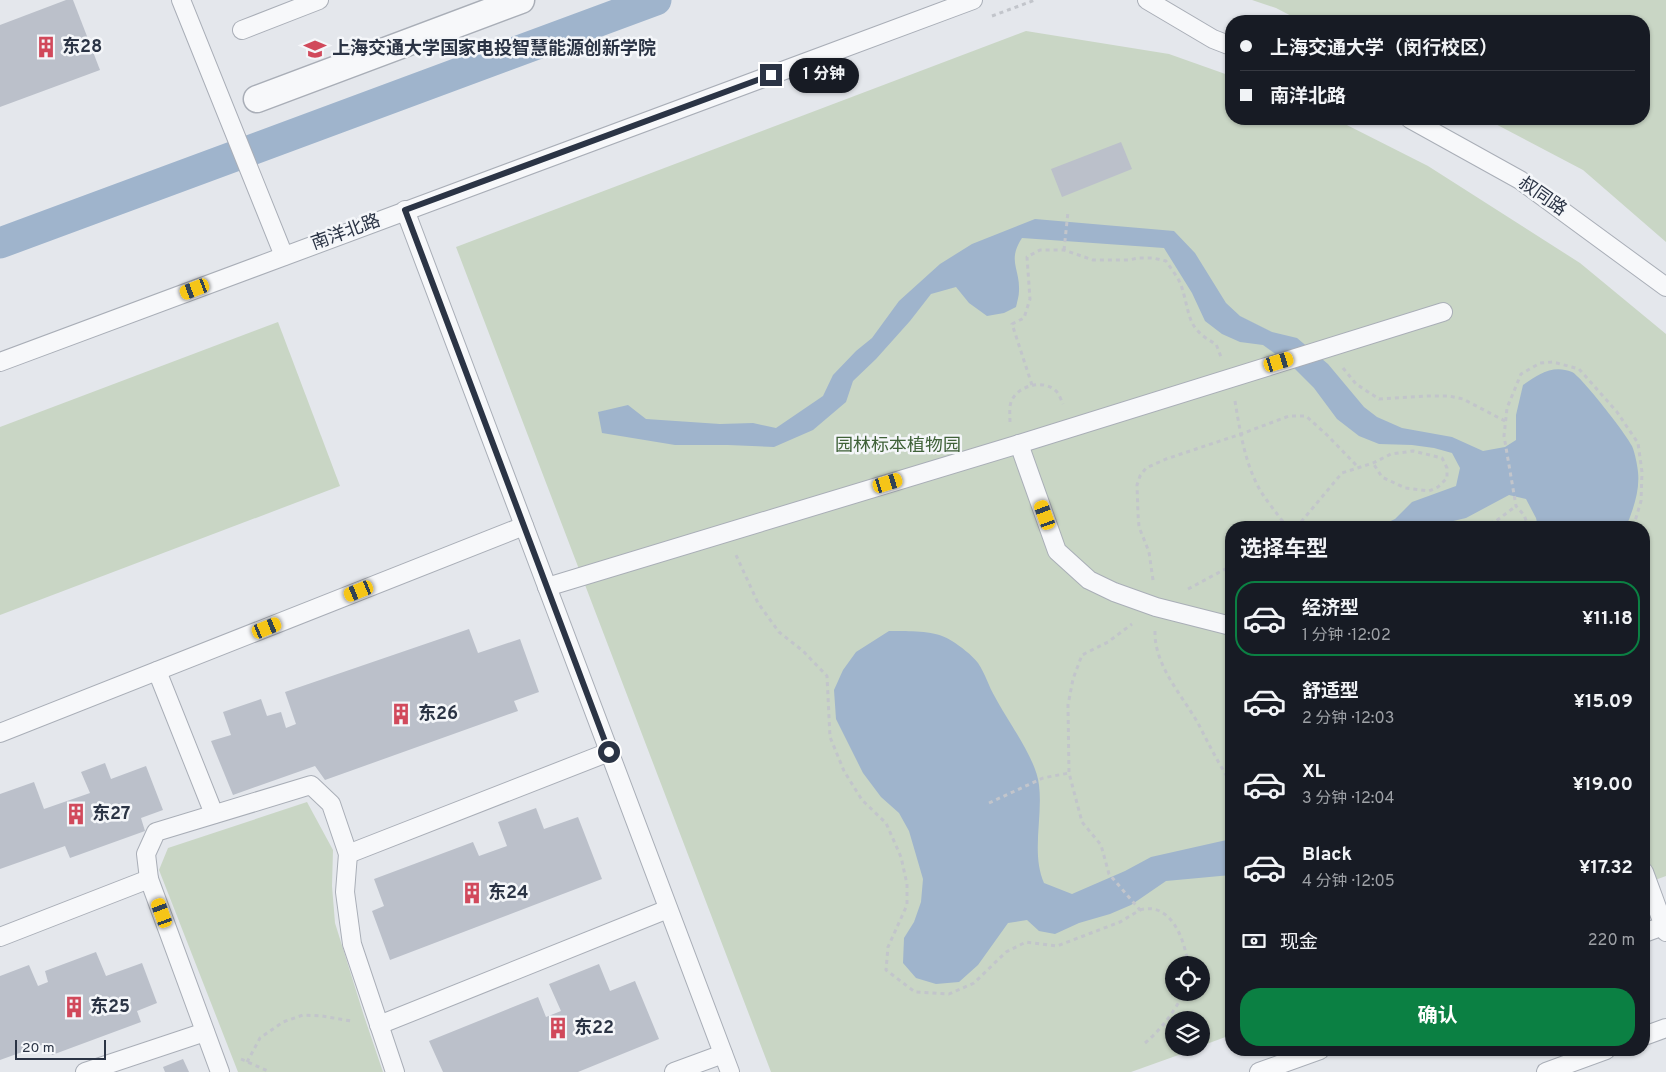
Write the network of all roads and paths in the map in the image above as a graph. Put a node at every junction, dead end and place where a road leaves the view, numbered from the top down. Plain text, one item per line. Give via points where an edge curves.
1 (181, 0) edge
2 (319, 0) edge
3 (521, 0) edge
4 (973, 0) edge
5 (1147, 0) edge
6 (242, 30) dead end
7 (1225, 43) edge
8 (257, 99) dead end
9 (1421, 125) edge
10 (405, 210) junction
11 (1068, 212) dead end
12 (1064, 250) junction
13 (284, 256) junction
14 (1666, 287) edge
15 (1443, 312) dead end
16 (1325, 348) junction
17 (0, 362) edge
18 (1230, 377) junction
19 (1032, 385) junction
20 (1506, 421) junction
21 (1071, 428) junction
22 (1241, 434) junction
23 (1019, 444) junction
24 (1372, 463) junction
25 (1358, 467) junction
26 (1516, 506) junction
27 (1283, 521) edge
28 (1302, 521) edge
29 (1496, 521) edge
30 (1526, 521) edge
31 (1635, 521) edge
32 (524, 526) junction
33 (719, 534) junction
34 (1225, 569) edge
35 (547, 587) junction
36 (1156, 607) junction
37 (1225, 624) edge
38 (157, 671) junction
39 (0, 733) edge
40 (609, 752) junction
41 (1069, 773) junction
42 (1225, 773) edge
43 (989, 803) dead end
44 (214, 814) junction
45 (348, 854) junction
46 (149, 879) junction
47 (1650, 888) edge
48 (668, 909) junction
49 (1140, 910) junction
50 (1665, 928) edge
51 (1650, 932) edge
52 (0, 937) edge
53 (1186, 956) edge
54 (1180, 1001) edge
55 (379, 1025) junction
56 (1666, 1028) edge
57 (205, 1032) junction
58 (1650, 1034) edge
59 (1145, 1043) dead end
60 (723, 1054) junction
61 (1303, 1056) edge
62 (1590, 1056) edge
63 (247, 1062) dead end
64 (85, 1072) edge
65 (220, 1072) edge
66 (395, 1072) edge
67 (674, 1072) edge
68 (730, 1072) edge
69 (1259, 1072) edge
70 (1546, 1072) edge

1 - 13 lane
2 - 6 lane
3 - 8 street
4 - 10 lane, 南洋北路
5 - 7 lane
9 - 14 lane, 叔同路 via 1520,180
10 - 13 lane, 南洋北路
10 - 32 lane
11 - 12 path
12 - 18 path via 1093,260 1152,258 1166,261 1180,282 1191,323 1205,339 1216,344
12 - 19 path via 1040,250 1027,257 1030,300 1024,318 1012,324
13 - 17 lane, 南洋北路
15 - 16 lane
16 - 18 lane
16 - 20 path via 1356,384 1379,398 1464,398
18 - 21 lane
18 - 22 path
19 - 21 path via 1056,390
19 - 23 path via 1021,390 1011,403 1010,422
20 - 26 path via 1504,436
20 - 31 path via 1507,408 1522,374 1540,363 1553,362 1579,369 1617,412 1638,443 1641,501
21 - 23 lane
22 - 25 path via 1288,416 1306,416
22 - 27 path via 1260,490
22 - 36 path via 1166,459 1146,468 1140,476 1137,485 1139,527 1149,552
23 - 33 lane
23 - 36 lane via 1057,551 1089,580
24 - 24 path via 1391,454 1427,453 1442,458 1447,478 1429,491 1405,488 1382,477
24 - 25 path
25 - 28 path via 1342,474
26 - 29 path
26 - 30 path
32 - 35 lane
32 - 38 lane
33 - 35 lane
33 - 49 path via 737,556 758,603 779,632 803,651 826,676 830,738 844,771 862,800 886,823 900,857 908,884 907,905 888,947 886,970 915,992 950,994 974,983 1006,952 1026,942 1057,946 1120,922
34 - 36 path
35 - 40 lane
36 - 37 lane
36 - 41 path via 1108,642 1082,656 1068,705
36 - 42 path via 1155,640 1168,677
38 - 39 lane
38 - 44 lane
40 - 45 lane
40 - 48 lane
41 - 43 path via 1043,778
41 - 49 path via 1082,822 1101,845 1110,875
44 - 45 lane via 311,785 331,804
44 - 46 lane via 156,832 146,854
45 - 55 lane via 345,892 352,944
46 - 52 lane
46 - 57 lane
47 - 50 lane
48 - 55 lane
48 - 60 lane
49 - 53 path via 1158,909 1166,916 1183,942
50 - 51 lane
54 - 59 path
55 - 63 path via 303,1016 283,1022 260,1038
55 - 66 lane
56 - 58 lane
57 - 64 lane
57 - 65 lane
60 - 67 lane
60 - 68 lane
61 - 69 lane
62 - 70 lane

